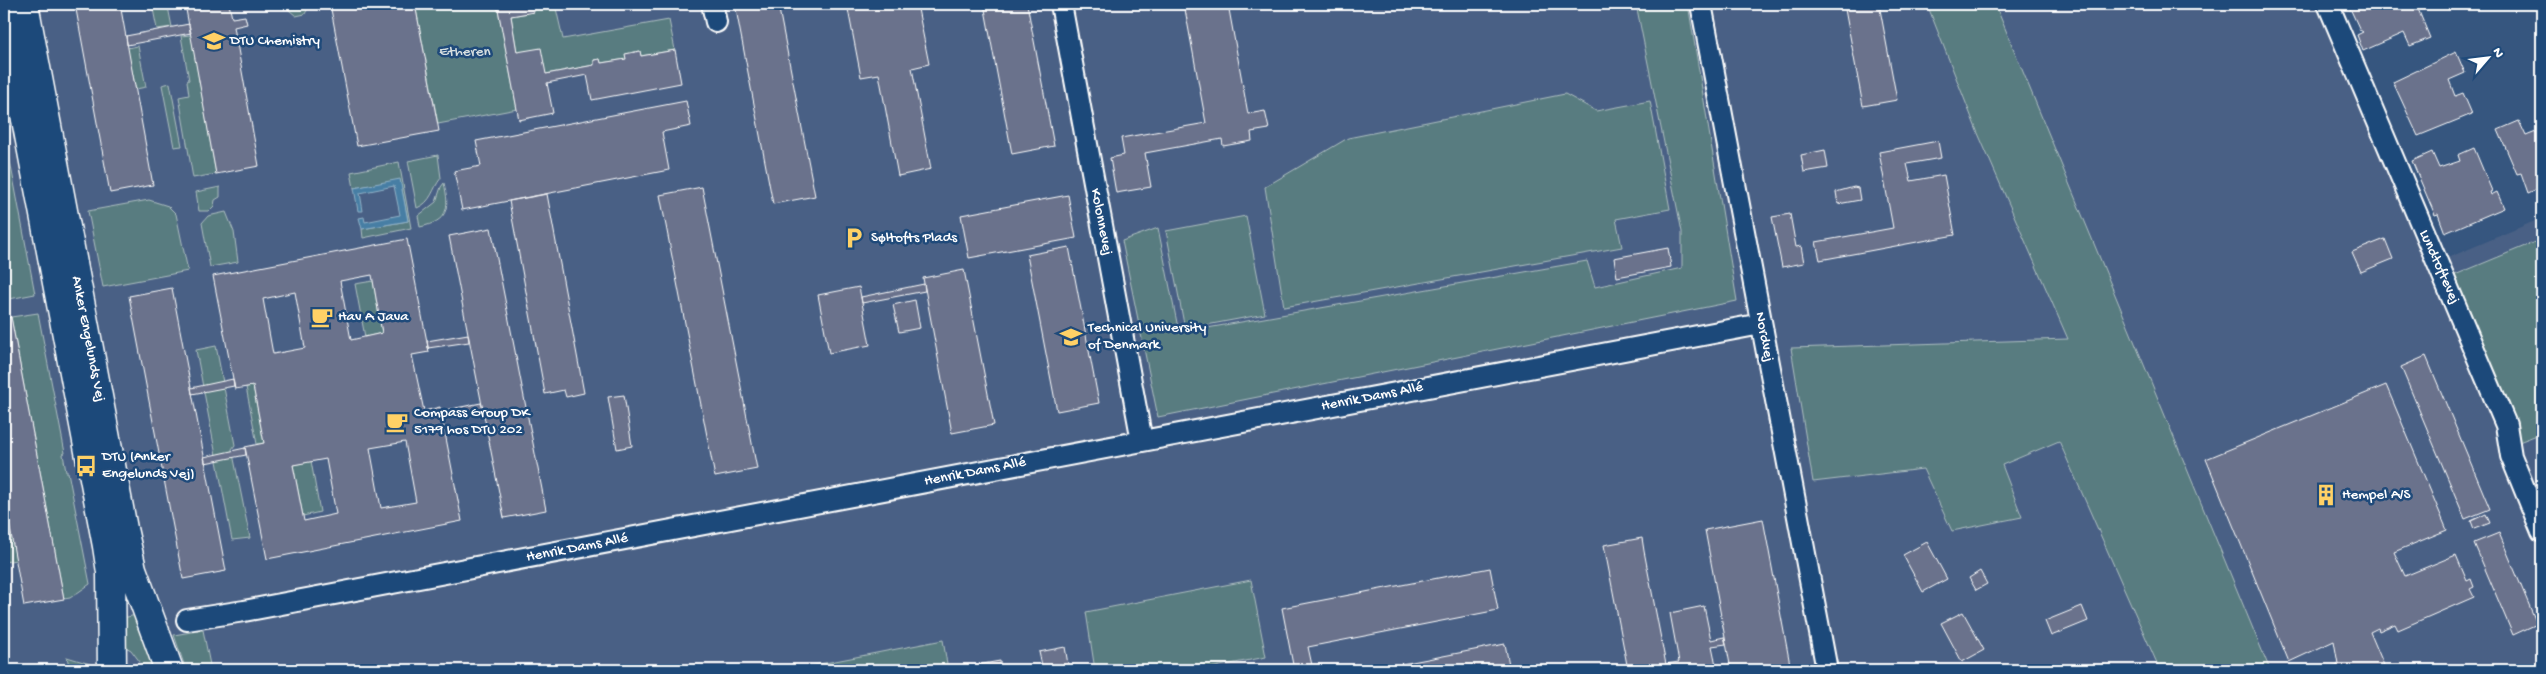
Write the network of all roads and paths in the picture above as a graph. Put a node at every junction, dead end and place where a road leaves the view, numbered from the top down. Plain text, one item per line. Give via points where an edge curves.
1 (4, 4) edge
2 (24, 4) edge
3 (1061, 4) edge
4 (1701, 4) edge
5 (2328, 4) edge
6 (1762, 324) junction
7 (1142, 440) junction
8 (2542, 532) edge
9 (188, 620) dead end
10 (112, 670) edge
11 (169, 670) edge
12 (1827, 670) edge

1 - 10 street, Anker Engelunds Vej via 107,546 111,572
2 - 11 street, Anker Engelunds Vej via 123,529 132,569
3 - 7 street, Kolonnevej
4 - 6 street, Nordvej
5 - 8 street, Lundtoftevej via 2506,425 2511,456
6 - 7 street, Henrik Dams Allé
6 - 12 street, Nordvej
7 - 9 street, Henrik Dams Allé

